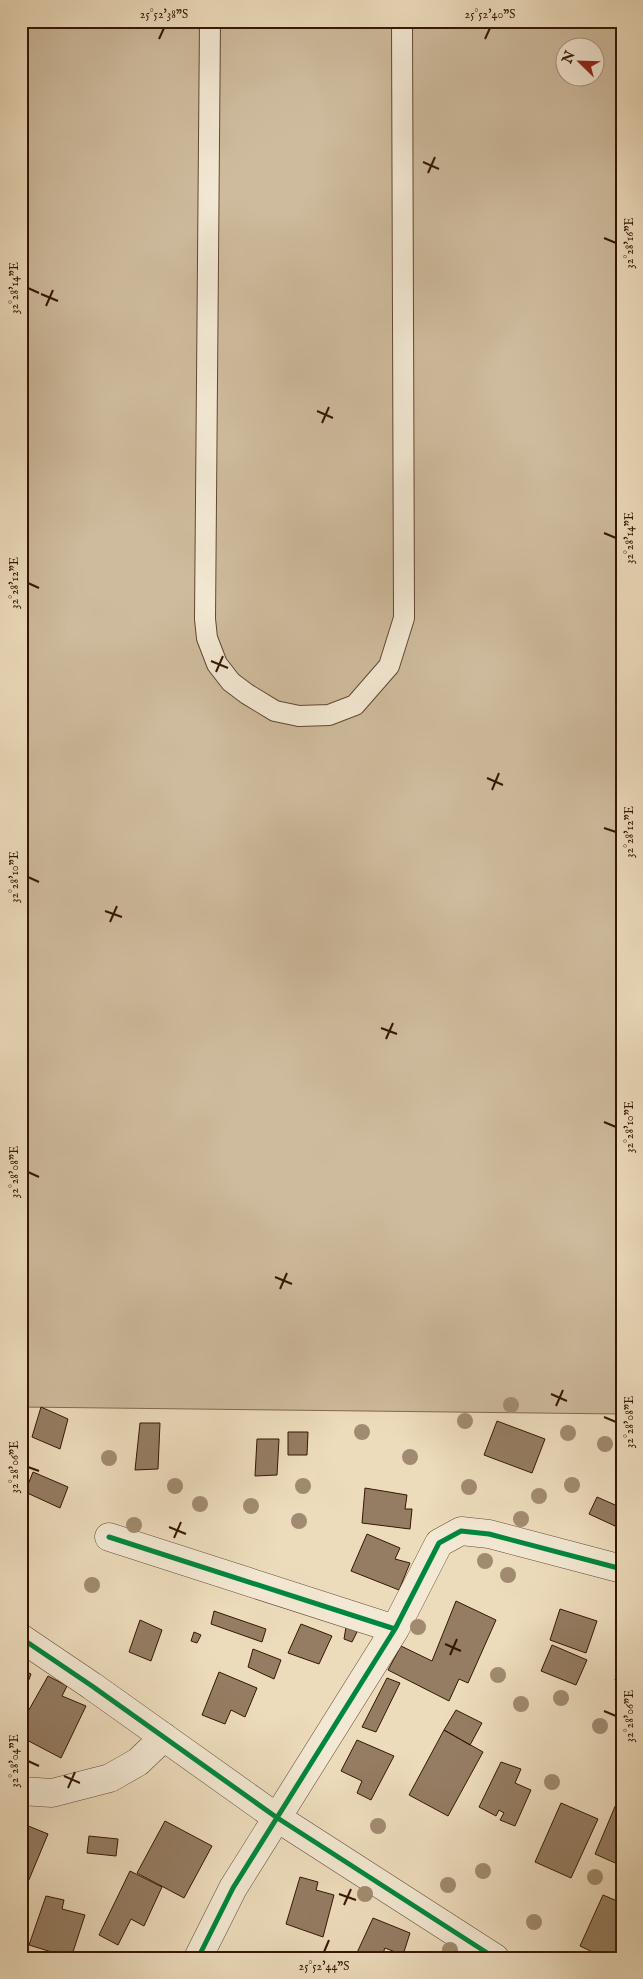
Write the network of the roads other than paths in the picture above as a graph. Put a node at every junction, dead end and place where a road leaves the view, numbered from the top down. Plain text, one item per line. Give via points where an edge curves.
1 (210, 21) edge
2 (402, 21) edge
3 (109, 1537) dead end
4 (622, 1569) edge
5 (394, 1629) junction
6 (21, 1638) edge
7 (164, 1738) junction
8 (21, 1791) edge
9 (276, 1817) junction
10 (198, 1958) edge
11 (495, 1958) edge

1 - 2 lane via 207,638 217,664 231,682 275,711 299,716 329,715 355,705 389,666 404,618
3 - 5 street
4 - 5 street via 489,1534 461,1531 438,1543
5 - 9 street
6 - 7 street
7 - 8 street via 138,1762 110,1778 52,1793
7 - 9 street
9 - 10 street via 233,1888
9 - 11 street

